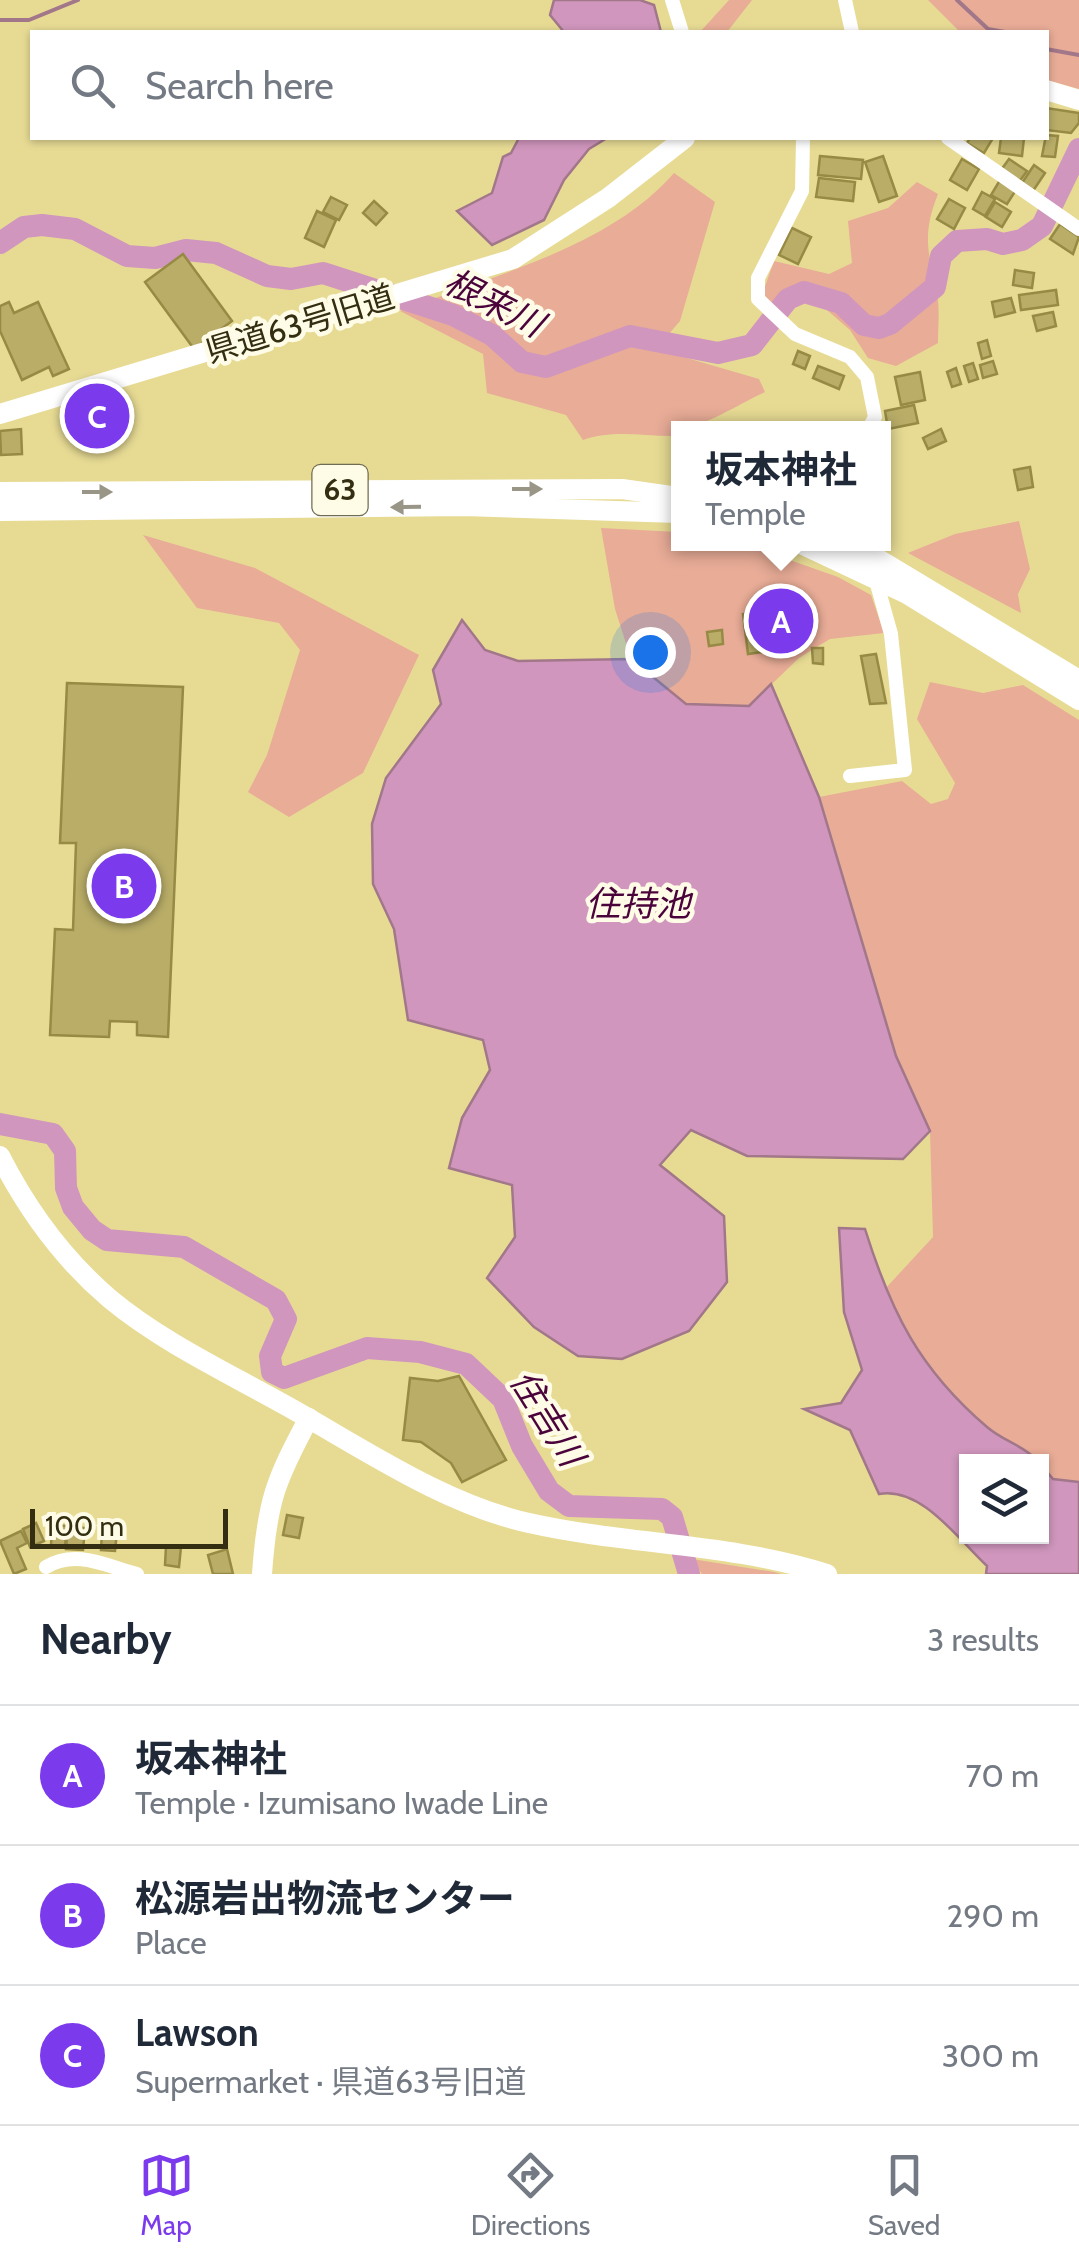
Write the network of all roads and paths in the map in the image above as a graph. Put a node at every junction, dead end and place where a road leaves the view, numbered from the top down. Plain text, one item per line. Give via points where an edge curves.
1 (672, 0) edge
2 (846, 0) edge
3 (681, 30) edge
4 (852, 30) edge
5 (1049, 91) edge
6 (1079, 100) edge
7 (683, 140) edge
8 (803, 140) edge
9 (951, 140) edge
10 (1077, 228) edge
11 (0, 414) edge
12 (873, 421) edge
13 (0, 492) edge
14 (671, 496) edge
15 (0, 510) edge
16 (671, 513) edge
17 (835, 551) edge
18 (874, 559) edge
19 (1079, 680) edge
20 (1079, 700) edge
21 (850, 776) dead end
22 (0, 1156) edge
23 (310, 1418) junction
24 (46, 1567) dead end
25 (128, 1573) edge
26 (262, 1574) edge
27 (827, 1574) edge

1 - 3 street
2 - 4 street
5 - 6 main road
7 - 11 main road, 県道63号旧道 via 513,259
8 - 12 street via 802,191 758,278 758,298 795,334 850,358 868,376
9 - 10 street
13 -> 14 main road, 63 via 622,488
16 -> 15 main road, 63 via 464,506
17 - 18 main road
18 - 19 main road
18 - 20 main road
18 - 21 street via 891,634 904,770
22 - 23 main road via 44,1230 112,1300
23 - 26 main road via 275,1481
23 - 27 main road via 465,1500 524,1522 790,1562
24 - 25 street via 81,1558

